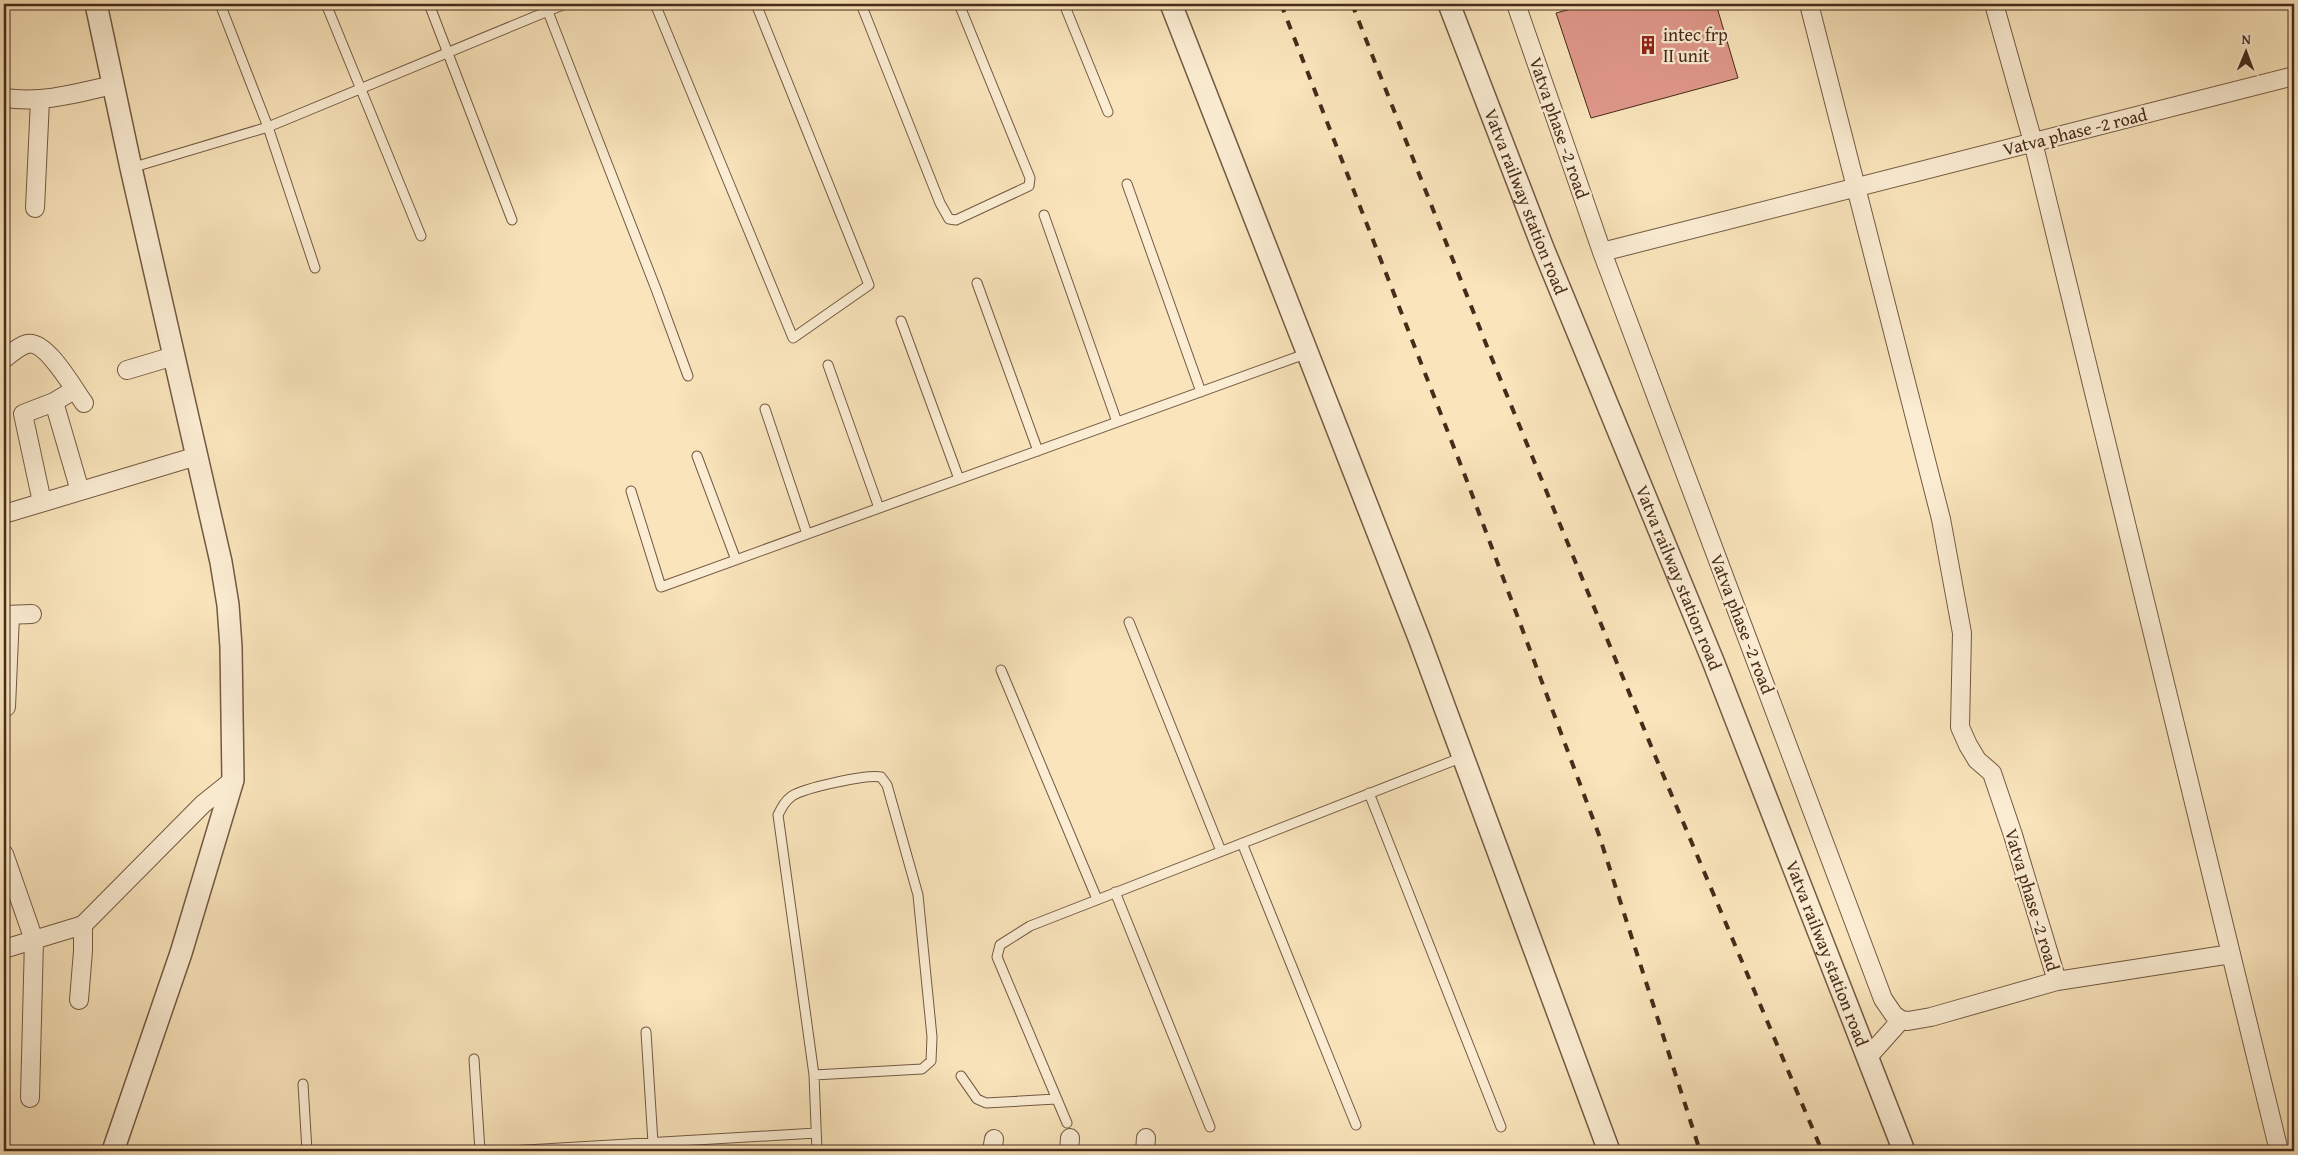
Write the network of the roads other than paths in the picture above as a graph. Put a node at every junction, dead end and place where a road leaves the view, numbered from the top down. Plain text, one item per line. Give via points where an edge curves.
1 (96, 4) edge
2 (220, 4) edge
3 (326, 4) edge
4 (429, 4) edge
5 (565, 4) edge
6 (656, 4) edge
7 (756, 4) edge
8 (861, 4) edge
9 (959, 4) edge
10 (1064, 4) edge
11 (1171, 4) edge
12 (1449, 4) edge
13 (1516, 4) edge
14 (1809, 4) edge
15 (1994, 4) edge
16 (546, 7) edge
17 (448, 53) junction
18 (2294, 76) edge
19 (113, 84) junction
20 (361, 89) junction
21 (4, 98) edge
22 (40, 100) junction
23 (1108, 112) dead end
24 (268, 128) junction
25 (2032, 142) junction
26 (131, 168) junction
27 (1127, 184) dead end
28 (1856, 187) junction
29 (35, 208) dead end
30 (1044, 215) dead end
31 (512, 220) dead end
32 (421, 236) dead end
33 (1602, 252) junction
34 (315, 268) dead end
35 (977, 283) dead end
36 (901, 321) dead end
37 (1308, 353) junction
38 (174, 356) junction
39 (4, 359) edge
40 (828, 365) dead end
41 (127, 370) dead end
42 (688, 376) dead end
43 (1201, 392) junction
44 (54, 402) junction
45 (765, 409) dead end
46 (1117, 422) junction
47 (1038, 451) junction
48 (197, 456) junction
49 (697, 456) dead end
50 (959, 479) junction
51 (80, 491) junction
52 (631, 491) dead end
53 (42, 502) junction
54 (879, 508) junction
55 (4, 514) edge
56 (806, 534) junction
57 (736, 560) junction
58 (32, 614) dead end
59 (7, 615) edge
60 (1129, 622) dead end
61 (1001, 670) dead end
62 (6, 707) dead end
63 (1464, 757) junction
64 (233, 780) junction
65 (1369, 794) junction
66 (1242, 843) junction
67 (1221, 851) junction
68 (4, 854) edge
69 (1115, 892) junction
70 (1097, 899) junction
71 (83, 925) junction
72 (34, 940) junction
73 (4, 949) edge
74 (2231, 954) junction
75 (2057, 981) junction
76 (79, 1000) dead end
77 (1901, 1020) junction
78 (646, 1032) dead end
79 (1867, 1058) junction
80 (474, 1059) dead end
81 (814, 1075) junction
82 (961, 1076) dead end
83 (303, 1084) dead end
84 (30, 1098) dead end
85 (1056, 1099) junction
86 (1356, 1125) dead end
87 (1210, 1127) dead end
88 (1501, 1127) dead end
89 (816, 1134) junction
90 (1068, 1137) edge
91 (653, 1143) junction
92 (113, 1151) edge
93 (307, 1151) edge
94 (480, 1151) edge
95 (509, 1151) edge
96 (817, 1151) edge
97 (1609, 1151) edge
98 (1904, 1151) edge
99 (2279, 1151) edge

1 - 19 street
2 - 24 lane
3 - 20 lane
4 - 17 lane
5 - 16 lane
6 - 7 lane via 793,338 869,285
8 - 9 lane via 940,202 949,219 956,220 1028,186 1030,178
10 - 23 lane
11 - 37 street
12 - 79 street, Vatva railway station road via 1543,248 1713,661
13 - 33 street, Vatva phase -2 road
14 - 28 street, Vatva phase -2 road
15 - 25 street
16 - 17 lane
16 - 42 lane
17 - 20 lane
17 - 31 lane
18 - 25 street, Vatva phase -2 road
19 - 22 street
19 - 26 street
20 - 24 lane
20 - 32 lane
21 - 22 street
22 - 29 street
24 - 26 lane
24 - 34 lane
25 - 28 street, Vatva phase -2 road
25 - 74 street
26 - 38 street
27 - 43 lane
28 - 33 street, Vatva phase -2 road
28 - 75 street, Vatva phase -2 road via 1941,519 1962,634 1960,727 1977,760 1992,773
30 - 46 lane
33 - 77 street, Vatva phase -2 road via 1883,999
35 - 47 lane
36 - 50 lane
37 - 43 lane
37 - 63 street
38 - 41 street
38 - 48 street
39 - 44 street via 24,344 34,343 46,350 79,396
40 - 54 lane
43 - 46 lane
44 - 51 street
44 - 53 street via 23,414
45 - 56 lane
46 - 47 lane
47 - 50 lane
48 - 51 street
48 - 64 street via 228,605
49 - 57 lane
50 - 54 lane
51 - 53 street
52 - 57 lane via 661,587
53 - 55 street
54 - 56 lane
56 - 57 lane
58 - 59 street
59 - 62 street
60 - 67 lane
61 - 70 lane
63 - 65 lane
63 - 97 street
64 - 71 street via 203,804
64 - 92 street via 181,953
65 - 66 lane
65 - 88 lane
66 - 67 lane
66 - 86 lane
67 - 69 lane
68 - 72 street
69 - 70 lane
69 - 87 lane
70 - 85 lane via 1030,926 1000,945 997,952
71 - 72 street
71 - 76 street
72 - 73 street
72 - 84 street
74 - 75 street
74 - 99 street
75 - 77 street, Vatva phase -2 road via 1931,1017
77 - 79 street
78 - 91 lane
79 - 98 street, Vatva railway station road
80 - 94 lane
81 - 81 lane via 778,815 794,794 859,776 881,777 887,785 918,895 932,1037 931,1061 922,1070
81 - 89 lane
82 - 85 lane via 977,1099 986,1103
83 - 93 lane
85 - 90 lane
89 - 91 lane
89 - 96 lane
91 - 95 lane

